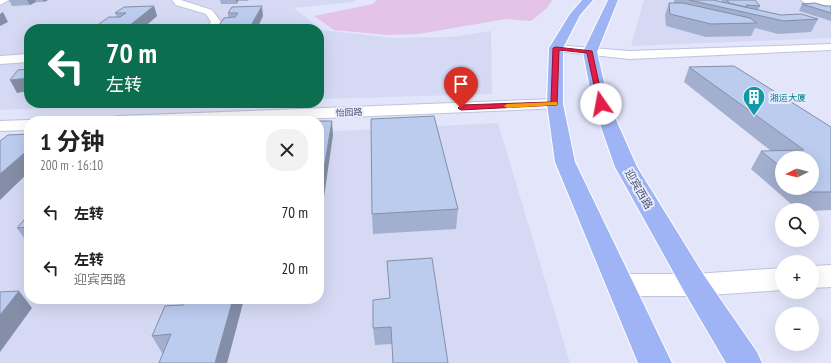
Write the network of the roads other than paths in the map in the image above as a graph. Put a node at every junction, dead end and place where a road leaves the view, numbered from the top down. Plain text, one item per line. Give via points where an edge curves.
1 (5, 0) edge
2 (176, 0) edge
3 (588, 0) edge
4 (613, 0) edge
5 (805, 0) edge
6 (0, 2) edge
7 (831, 3) edge
8 (215, 24) edge
9 (831, 47) edge
10 (556, 48) junction
11 (590, 52) junction
12 (24, 58) edge
13 (0, 60) edge
14 (555, 104) junction
15 (247, 116) edge
16 (24, 124) edge
17 (0, 126) edge
18 (831, 276) edge
19 (819, 277) edge
20 (775, 279) edge
21 (620, 285) junction
22 (695, 285) junction
23 (655, 363) edge
24 (745, 363) edge

1 - 6 street
2 - 8 street via 209,12 216,22
3 - 10 highway via 575,14
4 - 11 highway
5 - 7 street
9 - 11 street via 629,56
10 - 11 street
10 - 14 highway
11 - 22 highway, 迎宾西路 via 601,104 626,167
12 - 13 street
14 - 15 street, 怡园路
14 - 21 highway via 565,162
16 - 17 street
18 - 19 street
20 - 22 street
21 - 22 street
21 - 23 highway
22 - 24 highway, 迎宾西路

